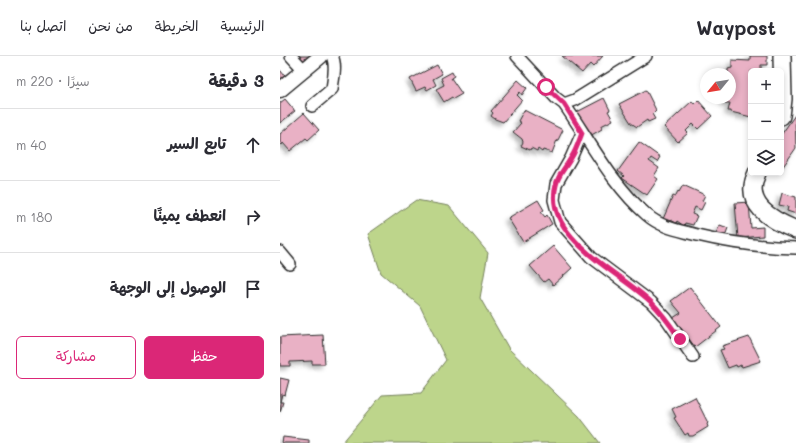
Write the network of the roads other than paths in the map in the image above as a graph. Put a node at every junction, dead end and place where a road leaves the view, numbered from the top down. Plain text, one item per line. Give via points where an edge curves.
1 (291, 56) edge
2 (322, 56) edge
3 (332, 56) edge
4 (517, 56) edge
5 (531, 56) edge
6 (646, 56) edge
7 (782, 56) edge
8 (525, 66) junction
9 (304, 70) junction
10 (280, 90) edge
11 (564, 104) junction
12 (782, 104) edge
13 (312, 106) dead end
14 (582, 133) junction
15 (756, 176) edge
16 (796, 230) edge
17 (796, 248) edge
18 (280, 252) edge
19 (290, 264) dead end
20 (693, 357) dead end

1 - 9 street
2 - 9 street
3 - 13 street via 332,89
4 - 8 street
5 - 8 street
6 - 11 street via 575,100
7 - 12 main road
8 - 11 street
9 - 10 street
11 - 14 street
14 - 17 street via 625,192 657,222 669,228 713,239 756,246
14 - 20 street via 556,184 554,200 560,222 591,257 651,302 666,318
15 - 16 main road via 752,188 758,206 781,224
18 - 19 street

